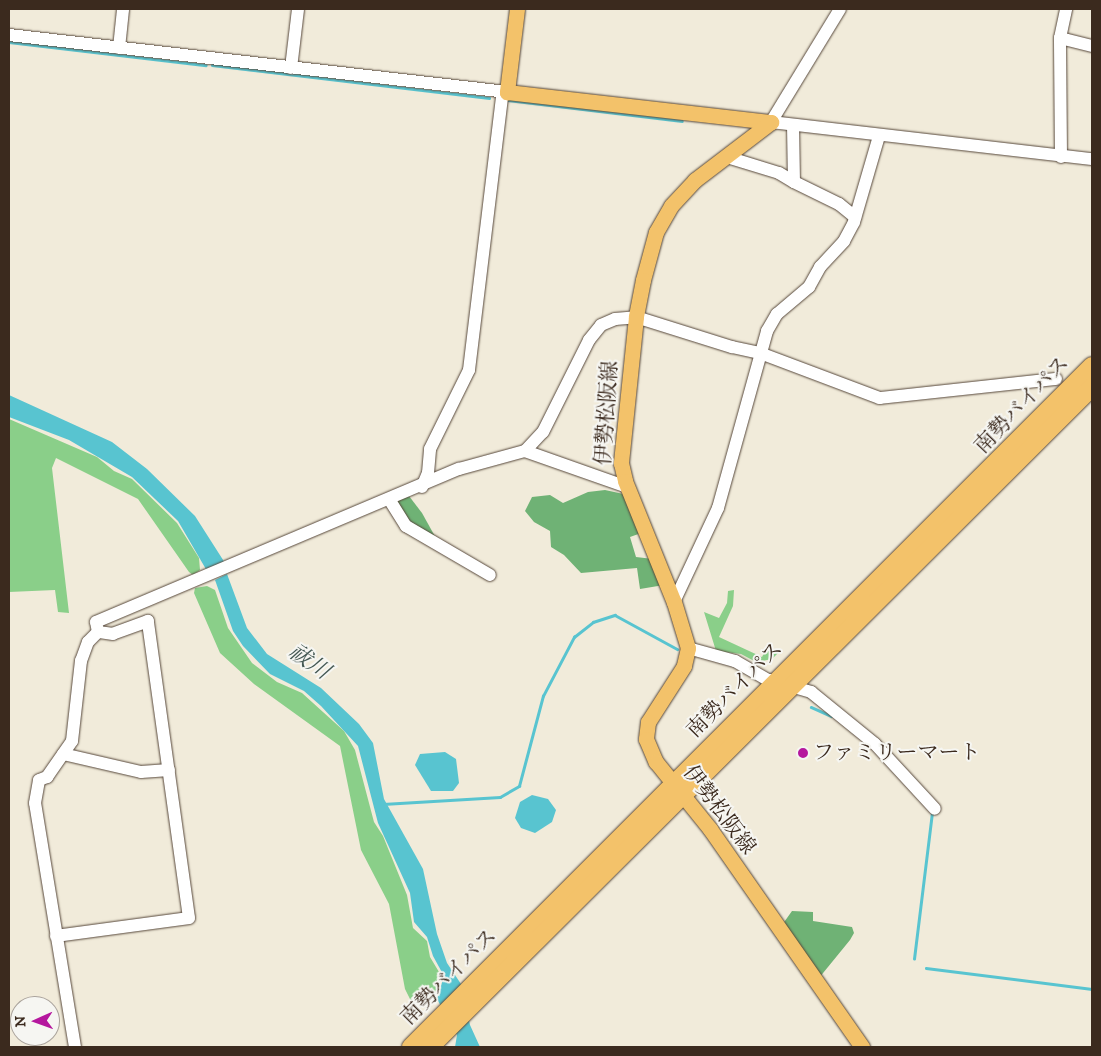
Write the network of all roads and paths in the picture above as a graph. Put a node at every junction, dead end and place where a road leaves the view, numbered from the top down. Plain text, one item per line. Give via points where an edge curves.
1 (123, 9) edge
2 (298, 9) edge
3 (517, 9) edge
4 (840, 9) edge
5 (1066, 9) edge
6 (9, 35) edge
7 (1060, 38) junction
8 (1092, 46) edge
9 (120, 48) junction
10 (291, 68) junction
11 (507, 92) junction
12 (771, 122) junction
13 (793, 125) junction
14 (879, 136) junction
15 (727, 157) junction
16 (1061, 157) junction
17 (1092, 159) edge
18 (794, 182) junction
19 (855, 216) junction
20 (636, 317) junction
21 (760, 353) junction
22 (1092, 366) edge
23 (1056, 379) dead end
24 (1092, 387) edge
25 (525, 451) junction
26 (422, 487) junction
27 (627, 487) junction
28 (389, 500) junction
29 (490, 575) dead end
30 (674, 602) junction
31 (98, 632) junction
32 (688, 648) junction
33 (776, 680) junction
34 (794, 687) junction
35 (63, 754) junction
36 (169, 770) junction
37 (673, 782) junction
38 (685, 796) junction
39 (935, 808) dead end
40 (56, 936) junction
41 (519, 948) junction
42 (75, 1047) edge
43 (411, 1047) edge
44 (430, 1047) edge
45 (862, 1047) edge

1 - 9 street
2 - 10 street
3 - 11 main road
4 - 12 street
5 - 7 street
6 - 9 street
7 - 8 street
7 - 16 street
9 - 10 street
10 - 11 street
11 - 12 main road
11 - 26 street via 502,96 469,370 430,449 428,473
12 - 13 street
12 - 15 main road, 伊勢松阪線
13 - 14 street
13 - 18 street
14 - 16 street
14 - 19 street
15 - 18 street via 779,173
15 - 20 main road, 伊勢松阪線 via 695,180 662,219 650,248
16 - 17 street
18 - 19 street via 839,204
19 - 21 street via 844,241 820,267 809,287 777,314 766,331
20 - 21 street
20 - 25 street via 606,322 589,340 543,432
20 - 27 main road, 伊勢松阪線 via 621,464
21 - 23 street via 880,398
21 - 30 street via 718,508
22 - 33 highway, 南勢バイパス via 913,548
24 - 34 highway, 南勢バイパス
25 - 26 street via 459,469
25 - 27 street
26 - 28 street
27 - 30 main road, 伊勢松阪線
28 - 29 street via 406,526
28 - 31 street via 96,622
30 - 32 main road, 伊勢松阪線
31 - 35 street via 88,642 81,661 72,741
31 - 36 street via 113,634 148,621
32 - 33 street via 735,661 768,680
32 - 37 main road, 伊勢松阪線 via 684,666 646,730 648,750
33 - 37 highway, 南勢バイパス
34 - 38 highway, 南勢バイパス
34 - 39 street via 811,692 875,744
35 - 36 street via 141,772
35 - 40 street via 47,777 39,780 35,803
36 - 40 street via 189,918
37 - 38 main road, 伊勢松阪線
37 - 41 highway, 南勢バイパス
38 - 41 highway, 南勢バイパス
38 - 45 main road, 伊勢松阪線
40 - 42 street
41 - 43 highway, 南勢バイパス
41 - 44 highway, 南勢バイパス

